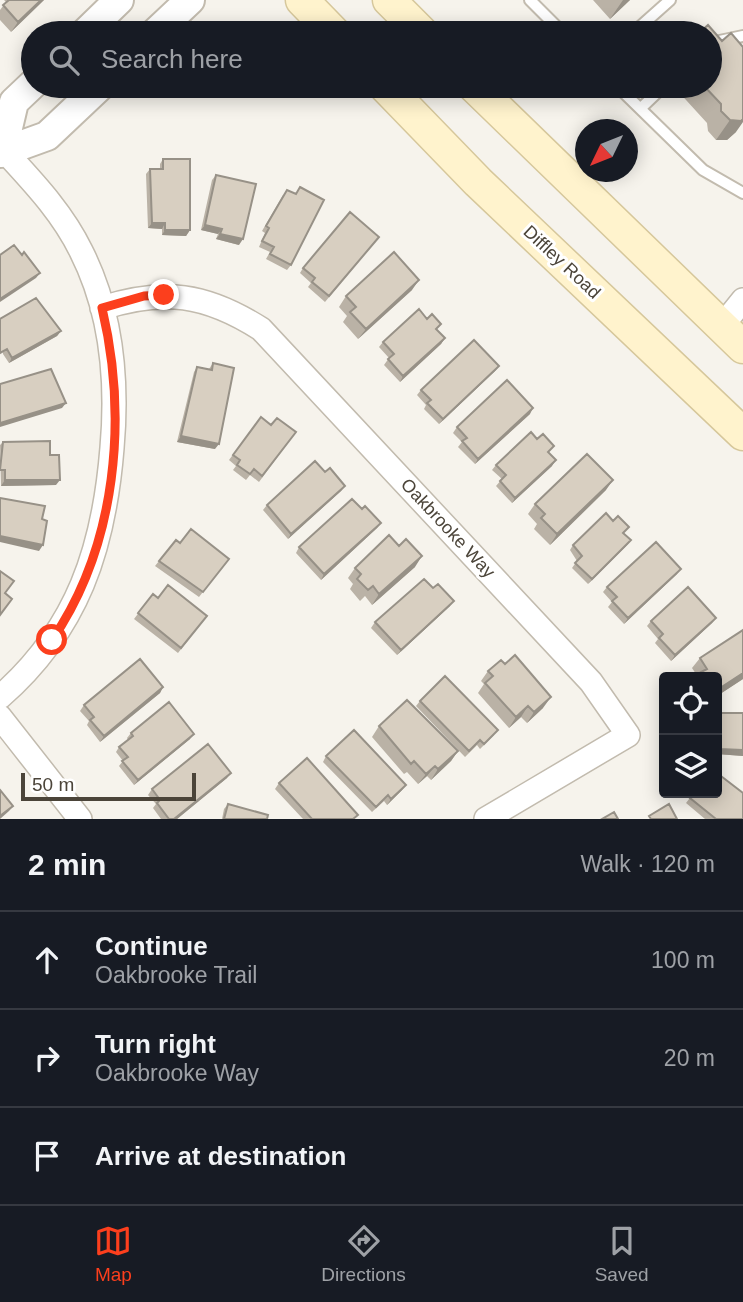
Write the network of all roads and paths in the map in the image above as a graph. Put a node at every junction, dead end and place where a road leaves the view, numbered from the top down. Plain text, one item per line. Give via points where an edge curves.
1 (119, 0) edge
2 (190, 0) edge
3 (302, 0) edge
4 (389, 0) edge
5 (530, 0) edge
6 (670, 0) edge
7 (97, 21) edge
8 (168, 21) edge
9 (322, 21) edge
10 (410, 21) edge
11 (551, 21) edge
12 (646, 21) edge
13 (743, 36) edge
14 (722, 40) edge
15 (21, 95) edge
16 (87, 98) edge
17 (397, 98) edge
18 (486, 98) edge
19 (630, 98) edge
20 (651, 98) edge
21 (641, 108) junction
22 (1, 149) edge
23 (743, 193) edge
24 (743, 300) edge
25 (102, 308) junction
26 (733, 337) edge
27 (743, 434) edge
28 (0, 697) edge
29 (0, 717) edge
30 (80, 819) edge
31 (486, 819) edge

1 - 7 street
2 - 8 street
3 - 9 main road
4 - 10 main road
5 - 11 lane
6 - 12 lane
13 - 14 lane
15 - 22 street via 14,102
16 - 22 street via 47,136
17 - 27 main road, Diffley Road via 478,183
18 - 26 main road
19 - 21 lane
20 - 21 lane
21 - 23 lane via 703,170
22 - 25 street via 64,221 83,254
24 - 26 street
25 - 28 street via 115,390 108,496 99,539 65,621 39,657
25 - 31 street, Oakbrooke Way via 144,296 186,297 225,308 261,329 591,682 628,735
29 - 30 street

